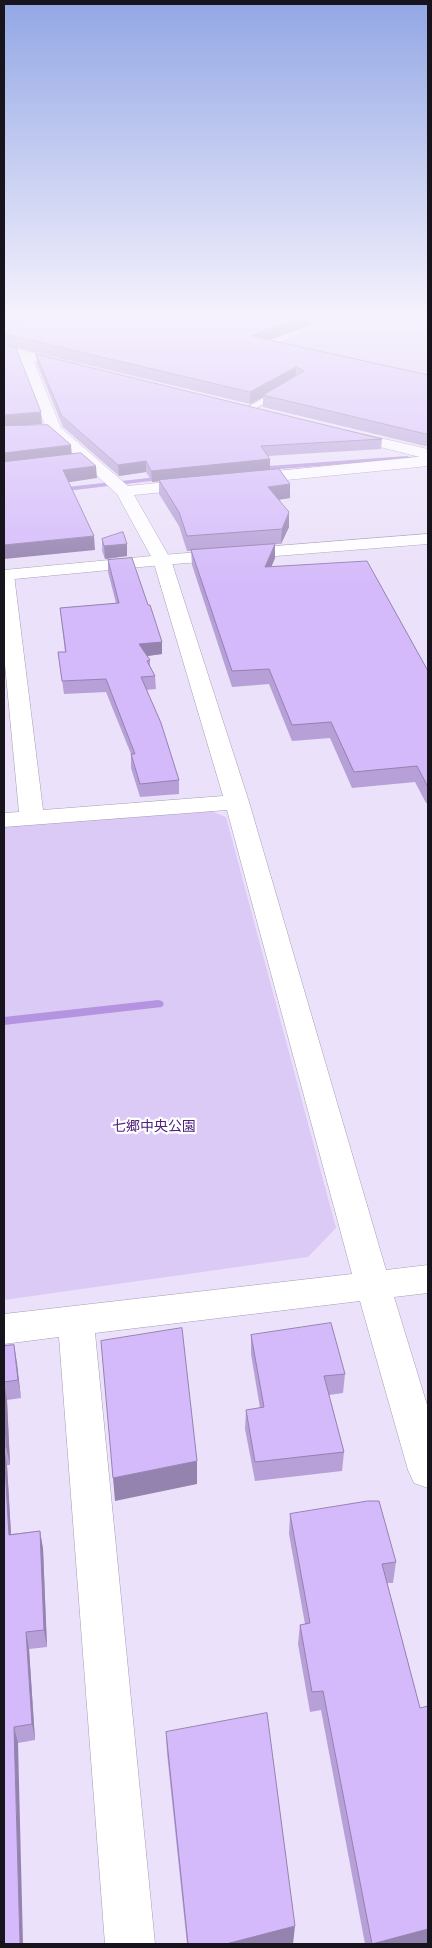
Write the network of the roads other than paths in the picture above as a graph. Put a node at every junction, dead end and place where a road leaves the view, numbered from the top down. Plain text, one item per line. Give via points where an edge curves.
1 (41, 405) edge
2 (249, 405) edge
3 (242, 408) joint
4 (266, 414) edge
5 (331, 430) edge
6 (422, 452) edge
7 (428, 461) edge
8 (242, 468) edge
9 (232, 481) edge
10 (212, 482) edge
11 (117, 485) junction
12 (428, 539) edge
13 (162, 560) junction
14 (4, 575) edge
15 (12, 696) edge
16 (237, 802) junction
17 (32, 818) junction
18 (4, 820) edge
19 (428, 1278) edge
20 (374, 1286) junction
21 (76, 1321) junction
22 (4, 1330) edge
23 (428, 1470) edge
24 (130, 1944) edge

1 - 11 street via 49,430
2 - 3 lane
3 - 4 street
5 - 6 street
6 - 8 street
7 - 9 street
10 - 11 street
11 - 13 street
12 - 13 street
13 - 14 street
13 - 16 street
14 - 15 street
15 - 17 street
16 - 17 street
16 - 20 street
17 - 18 street
19 - 20 street
20 - 21 street
20 - 23 street
21 - 22 street
21 - 24 street

